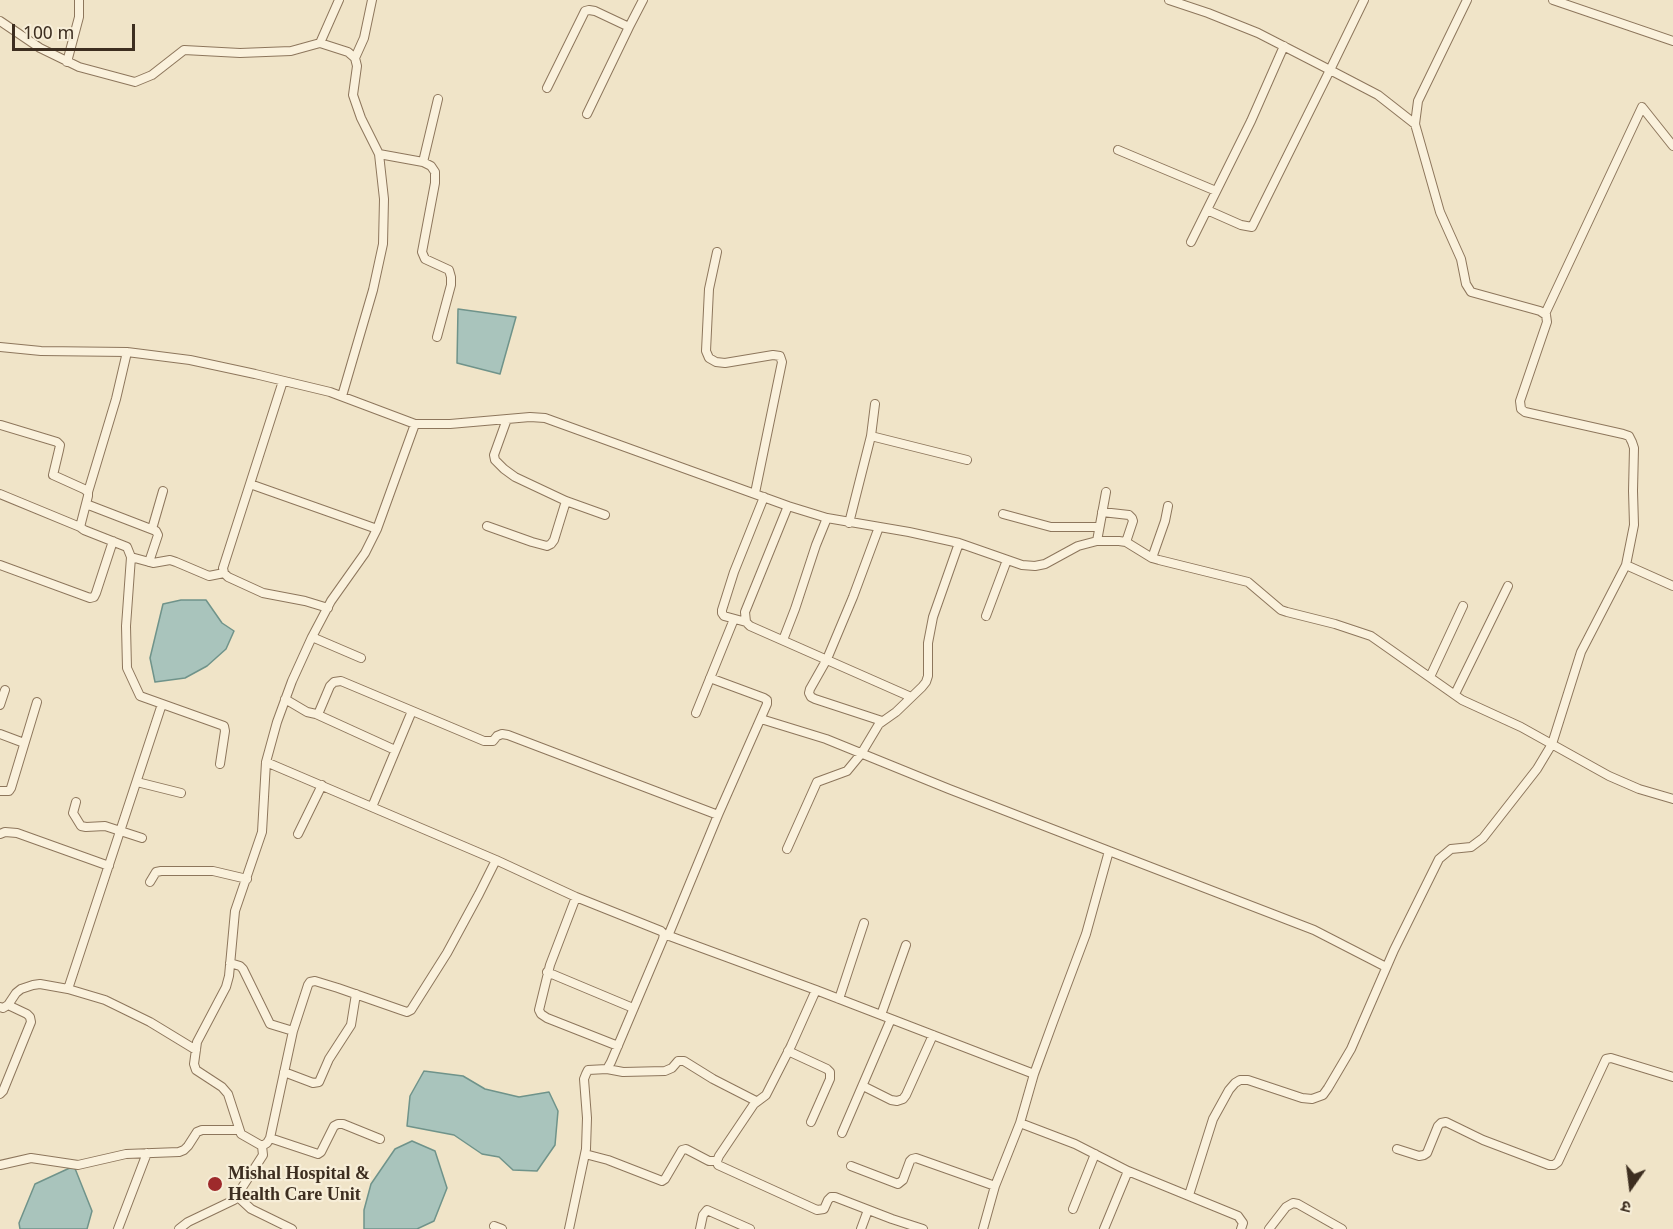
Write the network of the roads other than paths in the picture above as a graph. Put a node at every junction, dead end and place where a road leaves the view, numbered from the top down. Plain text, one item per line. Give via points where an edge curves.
1 (79, 0) edge
2 (339, 0) edge
3 (372, 0) edge
4 (643, 0) edge
5 (1169, 0) edge
6 (1364, 0) edge
7 (1467, 0) edge
8 (1552, 0) edge
9 (0, 21) edge
10 (629, 27) junction
11 (1673, 41) edge
12 (320, 43) junction
13 (1284, 46) junction
14 (355, 58) junction
15 (67, 62) junction
16 (1330, 70) junction
17 (546, 88) dead end
18 (438, 99) dead end
19 (587, 114) dead end
20 (1415, 124) junction
21 (1673, 146) edge
22 (1118, 150) dead end
23 (379, 154) junction
24 (423, 162) junction
25 (1216, 190) junction
26 (1207, 210) junction
27 (1191, 242) dead end
28 (717, 252) dead end
29 (1546, 315) junction
30 (437, 337) dead end
31 (0, 347) edge
32 (127, 352) junction
33 (282, 381) junction
34 (342, 396) junction
35 (875, 404) dead end
36 (507, 419) junction
37 (415, 424) junction
38 (0, 426) edge
39 (871, 436) junction
40 (967, 460) dead end
41 (250, 484) junction
42 (163, 491) dead end
43 (88, 492) junction
44 (1106, 492) dead end
45 (0, 494) edge
46 (759, 495) junction
47 (566, 501) junction
48 (86, 504) junction
49 (788, 506) junction
50 (1168, 506) dead end
51 (1102, 512) junction
52 (1003, 514) dead end
53 (605, 515) dead end
54 (827, 518) junction
55 (849, 523) junction
56 (487, 526) dead end
57 (81, 527) junction
58 (879, 527) junction
59 (1100, 527) junction
60 (152, 529) junction
61 (377, 529) junction
62 (113, 541) junction
63 (1097, 541) junction
64 (1126, 542) junction
65 (959, 543) junction
66 (131, 557) junction
67 (1152, 558) junction
68 (1007, 560) junction
69 (149, 562) junction
70 (0, 565) edge
71 (1626, 565) junction
72 (224, 573) junction
73 (1508, 586) dead end
74 (1673, 586) edge
75 (1463, 606) dead end
76 (327, 608) junction
77 (986, 616) dead end
78 (734, 619) junction
79 (746, 621) junction
80 (312, 637) junction
81 (783, 640) junction
82 (361, 658) dead end
83 (827, 659) junction
84 (1430, 677) junction
85 (710, 678) junction
86 (5, 690) dead end
87 (1455, 694) junction
88 (911, 697) junction
89 (285, 699) junction
90 (37, 702) dead end
91 (162, 704) junction
92 (0, 705) edge
93 (412, 711) junction
94 (696, 712) dead end
95 (316, 714) junction
96 (761, 719) junction
97 (882, 721) junction
98 (0, 734) edge
99 (24, 743) junction
100 (1552, 744) junction
101 (395, 750) junction
102 (861, 754) junction
103 (266, 762) junction
104 (220, 764) dead end
105 (137, 782) junction
106 (322, 785) junction
107 (0, 791) edge
108 (181, 793) dead end
109 (1673, 799) edge
110 (76, 802) dead end
111 (372, 807) junction
112 (717, 815) junction
113 (120, 831) junction
114 (0, 834) edge
115 (298, 834) dead end
116 (142, 838) dead end
117 (787, 849) dead end
118 (1109, 851) junction
119 (496, 860) junction
120 (109, 866) junction
121 (247, 879) junction
122 (150, 882) dead end
123 (576, 897) junction
124 (864, 923) dead end
125 (666, 935) junction
126 (906, 945) dead end
127 (230, 963) junction
128 (1386, 967) junction
129 (548, 972) junction
130 (68, 990) junction
131 (816, 990) junction
132 (356, 994) junction
133 (839, 999) junction
134 (4, 1006) edge
135 (633, 1008) junction
136 (881, 1015) junction
137 (891, 1019) junction
138 (293, 1031) junction
139 (933, 1035) junction
140 (618, 1046) junction
141 (196, 1050) junction
142 (788, 1051) junction
143 (607, 1069) junction
144 (284, 1072) junction
145 (1034, 1074) junction
146 (1673, 1077) edge
147 (863, 1086) junction
148 (0, 1094) edge
149 (756, 1101) junction
150 (811, 1122) dead end
151 (1020, 1123) junction
152 (238, 1130) junction
153 (842, 1133) dead end
154 (270, 1138) junction
155 (380, 1139) dead end
156 (262, 1146) junction
157 (1396, 1149) dead end
158 (147, 1153) junction
159 (585, 1154) junction
160 (1095, 1154) junction
161 (717, 1161) junction
162 (0, 1165) edge
163 (851, 1166) dead end
164 (1128, 1171) junction
165 (995, 1186) junction
166 (1189, 1195) junction
167 (237, 1196) junction
168 (1073, 1209) dead end
169 (868, 1210) junction
170 (118, 1229) edge
171 (179, 1229) edge
172 (292, 1229) edge
173 (569, 1229) edge
174 (700, 1229) edge
175 (750, 1229) edge
176 (861, 1229) edge
177 (923, 1229) edge
178 (983, 1229) edge
179 (1104, 1229) edge
180 (1241, 1229) edge
181 (1269, 1229) edge
182 (1342, 1229) edge

1 - 15 street via 79,17
2 - 12 street
3 - 14 street via 364,38
4 - 10 street
5 - 13 street
6 - 16 street
7 - 20 street via 1418,101
8 - 11 street
9 - 15 street
10 - 17 street via 595,11 585,11
10 - 19 street
12 - 14 street
12 - 15 street via 291,51 184,50 152,75 135,82
13 - 16 street
13 - 25 street
14 - 23 street via 353,95
16 - 20 street via 1378,95
16 - 26 street via 1252,227
18 - 24 street
20 - 29 street via 1440,212 1471,292
21 - 29 street via 1642,107
22 - 25 street
23 - 24 street
23 - 34 street via 384,199 382,244
24 - 30 street via 435,172 435,183 422,252 425,259 449,270 451,277
25 - 26 street
26 - 27 street
28 - 46 street via 709,289 709,358 725,363 773,355 780,356 782,362
29 - 71 street via 1520,401 1521,409 1629,436 1634,448 1634,525
31 - 32 street
32 - 33 street via 190,360
32 - 43 street
33 - 34 street
33 - 41 street
34 - 37 street
35 - 39 street
36 - 37 street
36 - 46 street via 546,417
36 - 47 street via 495,460 510,474
37 - 61 street
38 - 43 street via 57,442 60,445 53,475
39 - 40 street
39 - 55 street
41 - 61 street
41 - 72 street
42 - 60 street
43 - 48 street
44 - 51 street
45 - 57 street
46 - 49 street
46 - 78 street via 722,609 724,616
47 - 53 street
47 - 56 street via 554,540 547,546
48 - 57 street
48 - 60 street
49 - 54 street
49 - 79 street via 745,612
50 - 67 street
51 - 59 street
51 - 64 street via 1132,518
52 - 59 street via 1051,527
54 - 55 street
54 - 81 street
55 - 58 street
57 - 62 street
58 - 65 street
58 - 83 street
59 - 63 street
60 - 69 street via 158,535
61 - 76 street
62 - 66 street via 127,547
62 - 70 street via 96,593 90,598
63 - 64 street
63 - 68 street via 1045,564 1022,565
64 - 67 street
65 - 68 street
65 - 88 street via 931,625 928,676
66 - 69 street
66 - 91 street via 127,668 140,696
67 - 84 street via 1248,582 1281,610 1371,636
68 - 77 street
69 - 72 street via 170,560 209,576
71 - 74 street
71 - 100 street via 1581,652
72 - 76 street via 263,593
73 - 87 street
75 - 84 street
76 - 80 street
78 - 79 street
78 - 85 street
79 - 81 street
80 - 82 street
80 - 89 street
81 - 83 street
83 - 88 street
83 - 97 street via 810,689 811,697
84 - 87 street
85 - 94 street
85 - 96 street via 767,700
86 - 92 street
87 - 100 street
88 - 97 street
89 - 95 street
89 - 103 street
90 - 99 street
91 - 104 street via 224,726
91 - 105 street
93 - 95 street via 341,681 330,686
93 - 101 street
93 - 112 street via 488,742 508,735
95 - 101 street
96 - 102 street
96 - 112 street
97 - 102 street
98 - 99 street
99 - 107 street via 11,788
100 - 109 street via 1639,789
100 - 128 street via 1483,838 1471,847 1451,849 1439,859
101 - 111 street
102 - 117 street via 847,771 817,782
102 - 118 street
103 - 106 street
103 - 121 street via 262,832
105 - 108 street
105 - 113 street
106 - 111 street
106 - 115 street
110 - 113 street via 73,813 81,826 105,826
111 - 119 street
112 - 125 street
113 - 116 street
113 - 120 street
114 - 120 street via 17,833
118 - 128 street via 1314,930
118 - 145 street via 1086,934
119 - 123 street
119 - 132 street via 447,953 411,1010 406,1012
120 - 130 street
121 - 122 street via 213,870 161,871
121 - 127 street via 235,911
123 - 125 street
123 - 129 street
124 - 133 street
125 - 131 street
125 - 135 street
126 - 136 street
127 - 138 street via 243,969 270,1024
127 - 141 street via 225,987
128 - 166 street via 1351,1049 1323,1095 1302,1098 1248,1080 1240,1080 1228,1090 1213,1119
129 - 135 street
129 - 140 street via 539,1010 542,1014
130 - 134 street via 33,985 21,989
130 - 141 street via 105,1000
131 - 133 street
131 - 142 street
132 - 138 street via 310,982
132 - 144 street via 351,1025 319,1082
133 - 136 street
134 - 148 street via 27,1014 31,1022
135 - 140 street
136 - 137 street
137 - 139 street
137 - 147 street
138 - 144 street
139 - 145 street
139 - 147 street via 903,1099 891,1100
140 - 143 street
141 - 152 street via 196,1070 228,1094
142 - 149 street via 766,1095
142 - 150 street via 830,1072
143 - 149 street via 665,1071 678,1060 684,1061
143 - 159 street via 588,1070 584,1079
144 - 154 street
145 - 151 street
146 - 157 street via 1606,1059 1554,1165 1446,1122 1438,1126 1424,1155
147 - 153 street
149 - 161 street
151 - 160 street
151 - 165 street
152 - 156 street
152 - 158 street via 202,1130 184,1150
154 - 155 street via 318,1154 338,1124
154 - 156 street
156 - 167 street via 262,1155
158 - 162 street via 83,1164 31,1158
158 - 170 street
159 - 161 street via 662,1181 682,1150
159 - 173 street
160 - 164 street
160 - 168 street
161 - 169 street via 723,1168 820,1211 831,1197
163 - 165 street via 898,1184 915,1158
164 - 166 street
164 - 179 street
165 - 178 street
166 - 180 street via 1238,1216 1243,1223
167 - 171 street
167 - 172 street via 251,1209
169 - 176 street
169 - 177 street
174 - 175 street via 707,1210
181 - 182 street via 1293,1203

